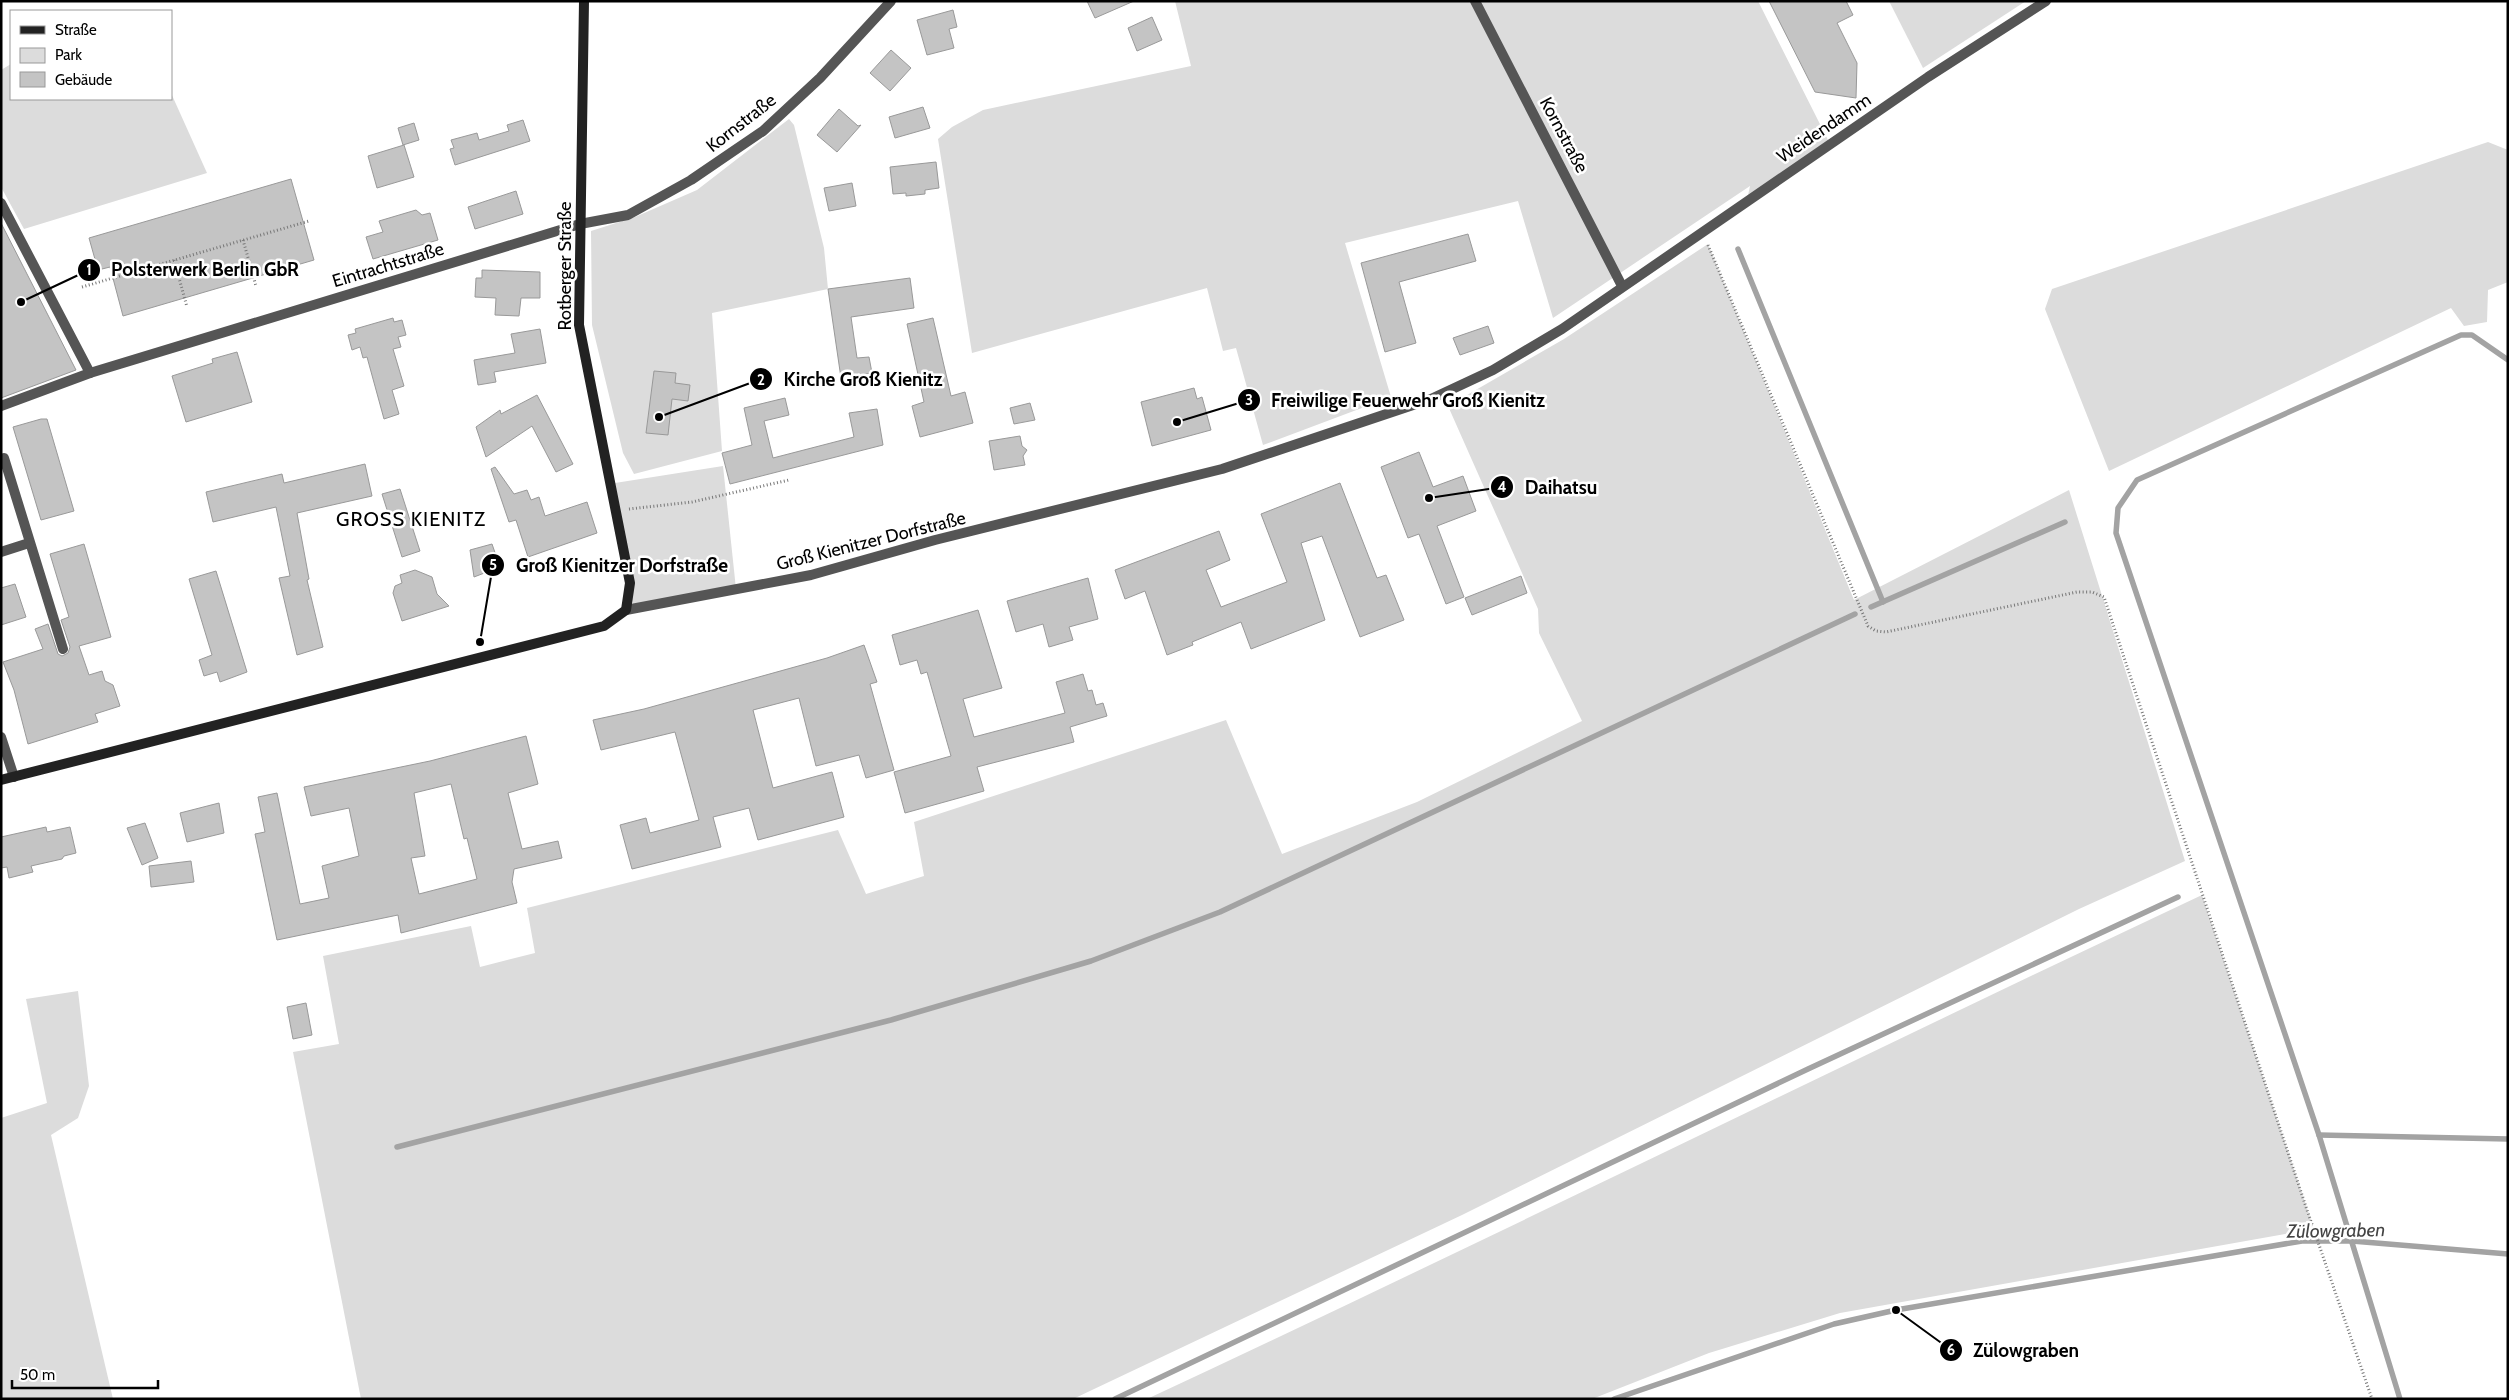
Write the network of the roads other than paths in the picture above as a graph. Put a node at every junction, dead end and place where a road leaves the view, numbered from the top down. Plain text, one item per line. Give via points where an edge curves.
1 (584, 1) edge
2 (891, 1) edge
3 (1475, 1) edge
4 (2046, 1) edge
5 (1, 203) edge
6 (580, 224) junction
7 (1622, 286) junction
8 (90, 373) junction
9 (1, 406) edge
10 (4, 458) dead end
11 (29, 543) junction
12 (1, 552) edge
13 (626, 610) junction
14 (62, 649) dead end
15 (1, 736) edge
16 (14, 777) junction
17 (1, 780) edge

1 - 6 main road, Rotberger Straße
2 - 6 street, Kornstraße via 820,78 763,132 691,180 628,215
3 - 7 street, Kornstraße
4 - 7 street, Weidendamm via 1928,77
5 - 8 street
6 - 8 street, Eintrachtstraße
6 - 13 main road, Rotberger Straße via 579,325 630,583
7 - 13 street, Groß Kienitzer Dorfstraße via 1533,347 1431,400 1222,469 936,540 811,575
8 - 9 street, Eintrachtstraße
10 - 11 street
11 - 12 street
11 - 14 street
13 - 16 main road, Groß Kienitzer Dorfstraße via 604,626
15 - 16 street
16 - 17 main road, Groß Kienitzer Dorfstraße

